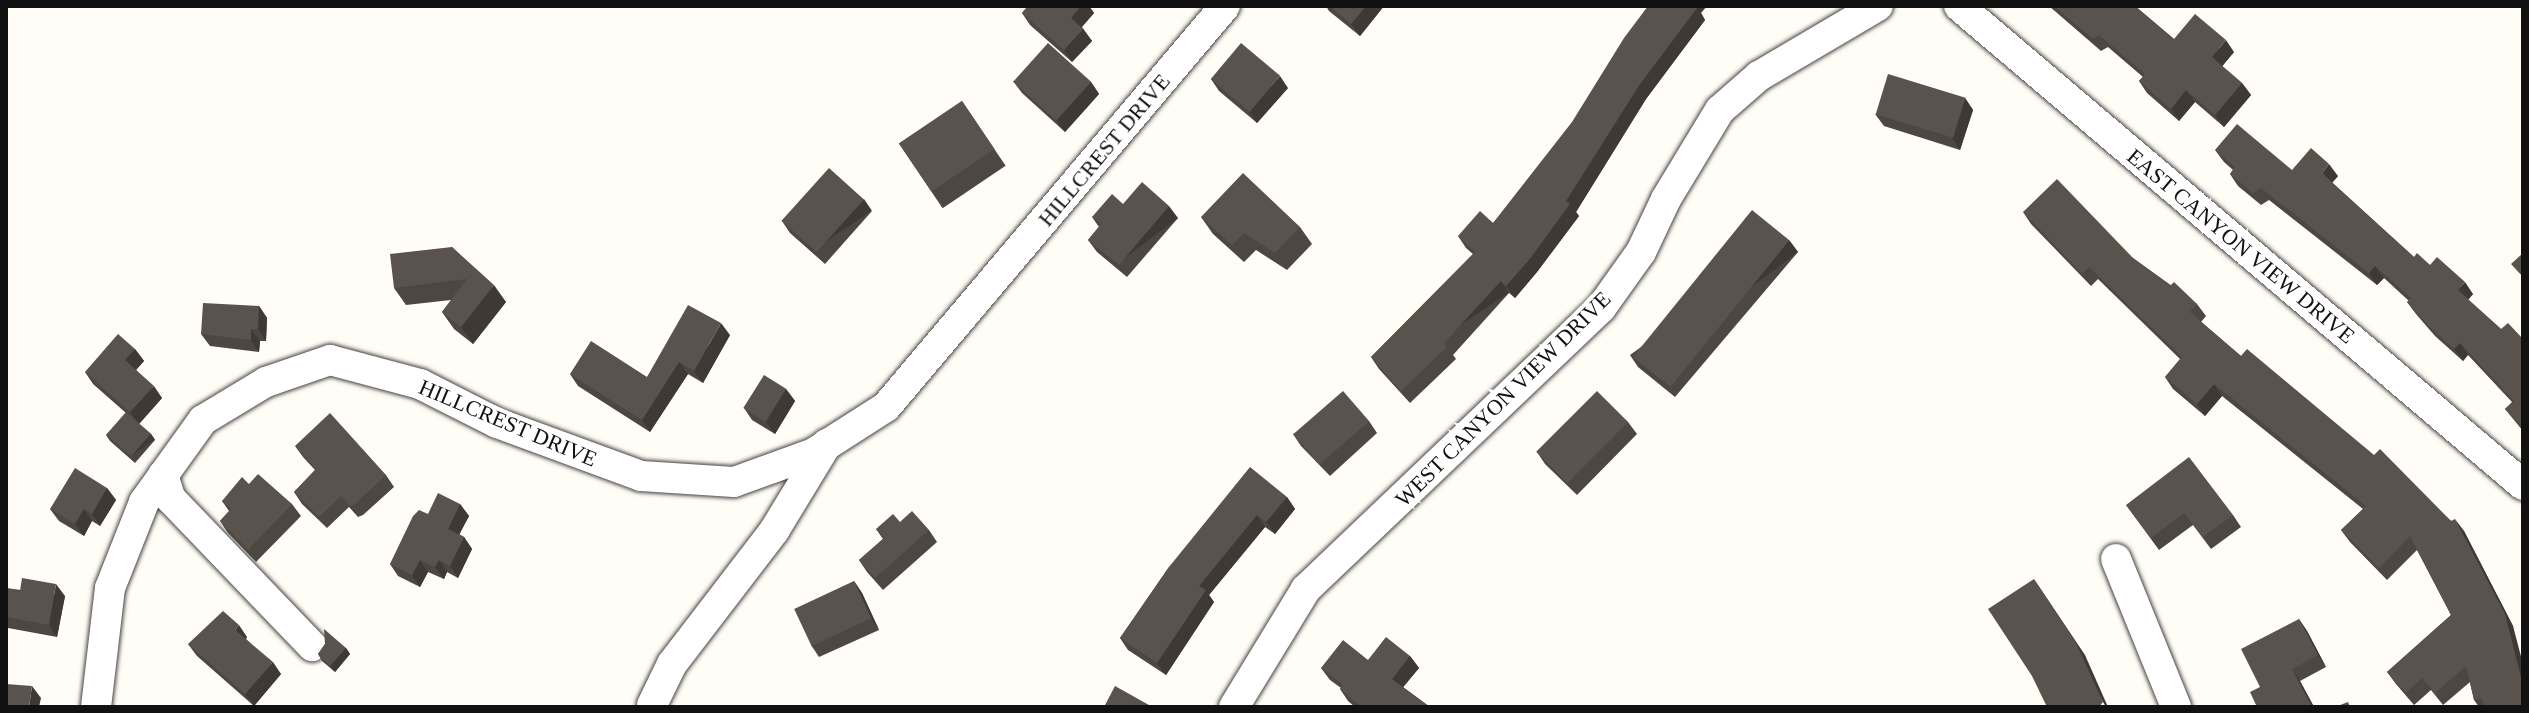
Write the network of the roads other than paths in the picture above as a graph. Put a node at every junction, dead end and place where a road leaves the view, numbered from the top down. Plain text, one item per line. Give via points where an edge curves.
1 (1225, 6) edge
2 (1878, 6) edge
3 (1959, 6) edge
4 (827, 444) junction
5 (163, 475) junction
6 (2523, 485) edge
7 (2116, 559) dead end
8 (312, 646) dead end
9 (1241, 704) edge
10 (652, 705) dead end
11 (96, 707) edge
12 (2176, 707) edge

1 - 4 street, HILLCREST DRIVE via 886,407
2 - 9 street, WEST CANYON VIEW DRIVE via 1759,76 1720,110 1641,252 1601,308 1306,589
3 - 6 street, EAST CANYON VIEW DRIVE
4 - 5 street, HILLCREST DRIVE via 734,482 641,476 497,423 420,384 330,360 266,382 203,420
4 - 10 street via 774,531 672,664
5 - 8 street via 171,499
5 - 11 street, HILLCREST DRIVE via 144,502 110,588
7 - 12 street

